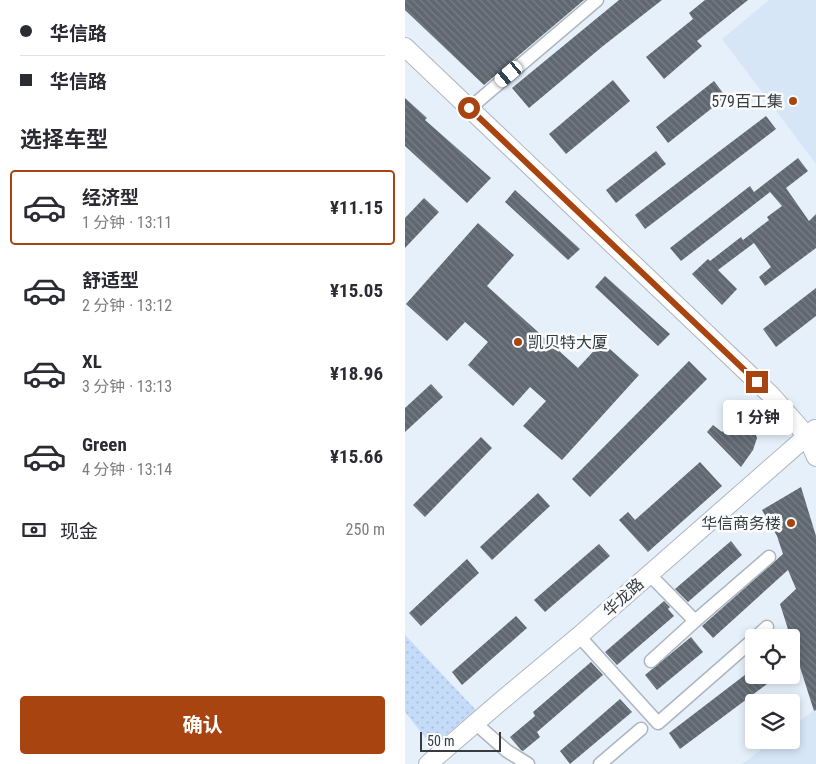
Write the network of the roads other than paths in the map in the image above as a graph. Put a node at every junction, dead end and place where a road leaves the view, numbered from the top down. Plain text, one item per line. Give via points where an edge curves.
1 (597, 0) edge
2 (405, 47) edge
3 (469, 108) junction
4 (811, 432) edge
5 (816, 457) edge
6 (769, 557) dead end
7 (649, 574) junction
8 (695, 621) junction
9 (767, 626) dead end
10 (764, 629) edge
11 (579, 636) junction
12 (745, 646) edge
13 (651, 661) dead end
14 (475, 723) junction
15 (641, 729) dead end
16 (427, 764) edge
17 (528, 764) edge
18 (600, 764) edge

1 - 3 street
2 - 3 main road
3 - 4 main road
4 - 5 main road
4 - 7 main road, 华龙路
6 - 8 street
7 - 8 street
7 - 11 main road, 华龙路
8 - 13 street
9 - 10 street
11 - 12 street via 658,723
11 - 14 main road, 华龙路
14 - 16 main road, 华龙路
14 - 17 street via 507,751
15 - 18 street

